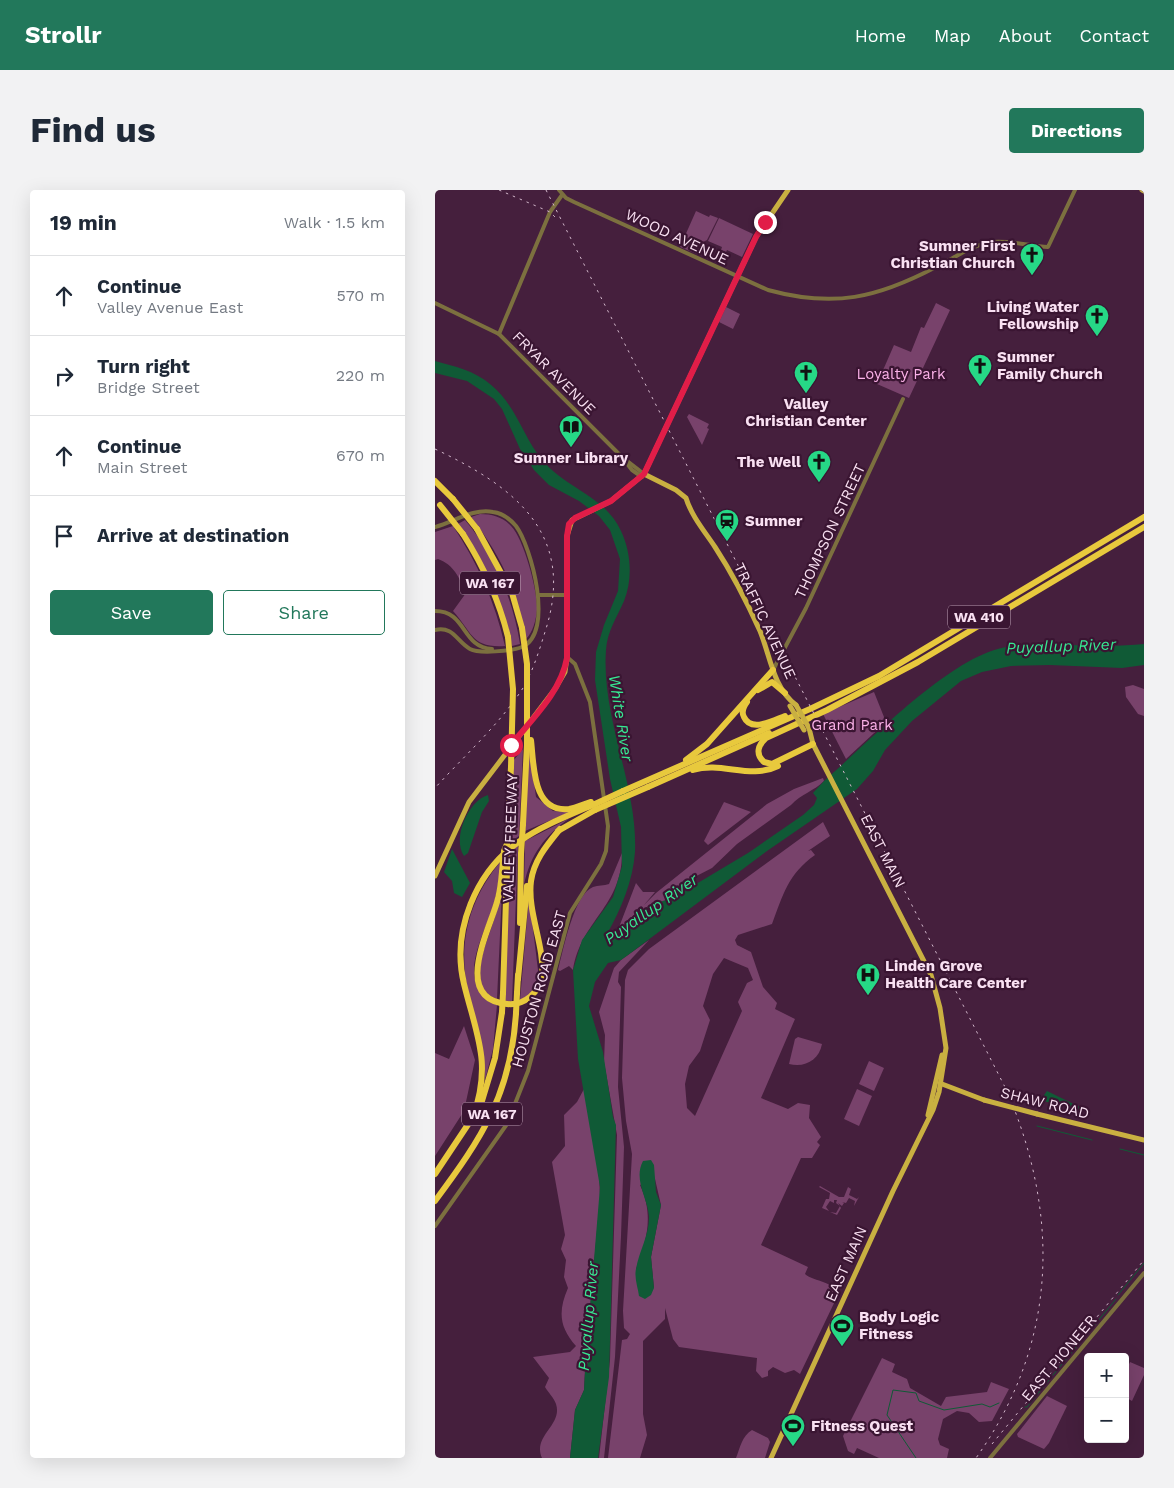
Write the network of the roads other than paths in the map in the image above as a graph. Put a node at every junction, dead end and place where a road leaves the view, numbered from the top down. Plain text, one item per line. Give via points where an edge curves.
1 (559, 190) edge
2 (788, 190) edge
3 (1075, 190) edge
4 (562, 195) junction
5 (737, 277) junction
6 (435, 304) edge
7 (499, 334) junction
8 (903, 399) dead end
9 (645, 477) junction
10 (435, 481) edge
11 (437, 503) edge
12 (1144, 517) edge
13 (1144, 527) edge
14 (435, 528) edge
15 (539, 595) junction
16 (567, 595) junction
17 (435, 611) edge
18 (435, 630) edge
19 (502, 650) junction
20 (767, 654) junction
21 (784, 654) junction
22 (567, 658) junction
23 (773, 670) junction
24 (755, 693) junction
25 (785, 693) junction
26 (835, 705) junction
27 (810, 709) junction
28 (529, 742) junction
29 (812, 742) junction
30 (658, 775) junction
31 (649, 784) junction
32 (595, 805) junction
33 (560, 829) junction
34 (504, 870) junction
35 (435, 876) edge
36 (518, 979) junction
37 (944, 1029) junction
38 (942, 1055) junction
39 (942, 1084) junction
40 (930, 1105) junction
41 (473, 1117) junction
42 (919, 1135) junction
43 (1144, 1140) edge
44 (435, 1174) edge
45 (435, 1201) edge
46 (435, 1226) edge
47 (1144, 1273) edge
48 (771, 1458) edge
49 (991, 1458) edge

1 - 4 street
2 - 5 main road via 761,228
3 - 5 street, WOOD AVENUE via 1049,247 991,242 976,246 892,288 847,299 821,300 768,290
4 - 5 street, WOOD AVENUE
4 - 7 street via 550,212
5 - 9 main road
6 - 7 street, FRYAR AVENUE
7 - 9 street, FRYAR AVENUE
8 - 21 street, THOMPSON STREET
9 - 16 main road via 572,520 567,532
9 - 20 main road, TRAFFIC AVENUE via 687,501 735,582 760,631
10 - 28 highway, WA 167, bridge via 477,528 512,593 522,628 531,698
11 - 34 highway, VALLEY FREEWAY / WA 167, bridge via 463,534 486,573 508,637 513,689
12 - 27 highway, WA 410 via 917,654
13 - 26 highway, WA 410 via 925,658
14 - 15 street via 477,512 505,516 521,535
15 - 16 street
15 - 19 street via 537,625 530,640 521,647
16 - 22 main road
17 - 19 street via 456,618 479,647
18 - 19 street via 453,632 475,651
20 - 21 street via 777,659
20 - 23 main road, TRAFFIC AVENUE
21 - 23 street, THOMPSON STREET
22 - 35 main road via 565,672 555,689 469,802
22 - 46 street, HOUSTON ROAD EAST via 573,660 579,672 593,717 608,826 606,851 570,913 528,1071 513,1112 503,1133
23 - 24 highway
23 - 25 main road, TRAFFIC AVENUE
23 - 30 highway via 700,751
24 - 25 highway via 772,682
24 - 27 highway via 743,711 744,718 753,725
25 - 29 main road, TRAFFIC AVENUE, bridge
26 - 29 highway via 766,738 759,745 759,754 764,762 772,764
26 - 31 highway, WA 410
27 - 30 highway, WA 410
28 - 32 highway via 537,784 544,800 564,809
28 - 36 highway, VALLEY FREEWAY / WA 167, bridge via 521,854
29 - 31 highway via 769,770 754,772 712,766
29 - 37 main road, EAST MAIN via 923,957 936,990
30 - 31 highway, WA 410
31 - 32 highway, WA 410, bridge
31 - 32 highway, WA 410, bridge via 623,791
32 - 33 highway, WA 410
32 - 41 highway via 540,828 509,848 483,880 468,912 462,939 462,967 484,1071
33 - 34 highway via 541,853 531,879 541,979 531,995 513,1004 489,998 476,973
33 - 36 highway via 543,845 531,869
34 - 41 highway, VALLEY FREEWAY / WA 167, bridge via 502,1012 492,1071 483,1100
36 - 45 highway, VALLEY FREEWAY / WA 167, bridge via 510,1063 496,1105 477,1143
37 - 38 main road, EAST MAIN
37 - 39 main road, EAST MAIN via 946,1053
38 - 39 main road, EAST MAIN via 939,1080
38 - 40 main road, EAST MAIN
39 - 40 main road, EAST MAIN
39 - 42 main road, EAST MAIN
39 - 43 main road, SHAW ROAD, bridge via 984,1100
40 - 42 main road, EAST MAIN
41 - 44 highway, VALLEY FREEWAY / WA 167
42 - 48 main road, EAST MAIN
47 - 49 street, EAST PIONEER

